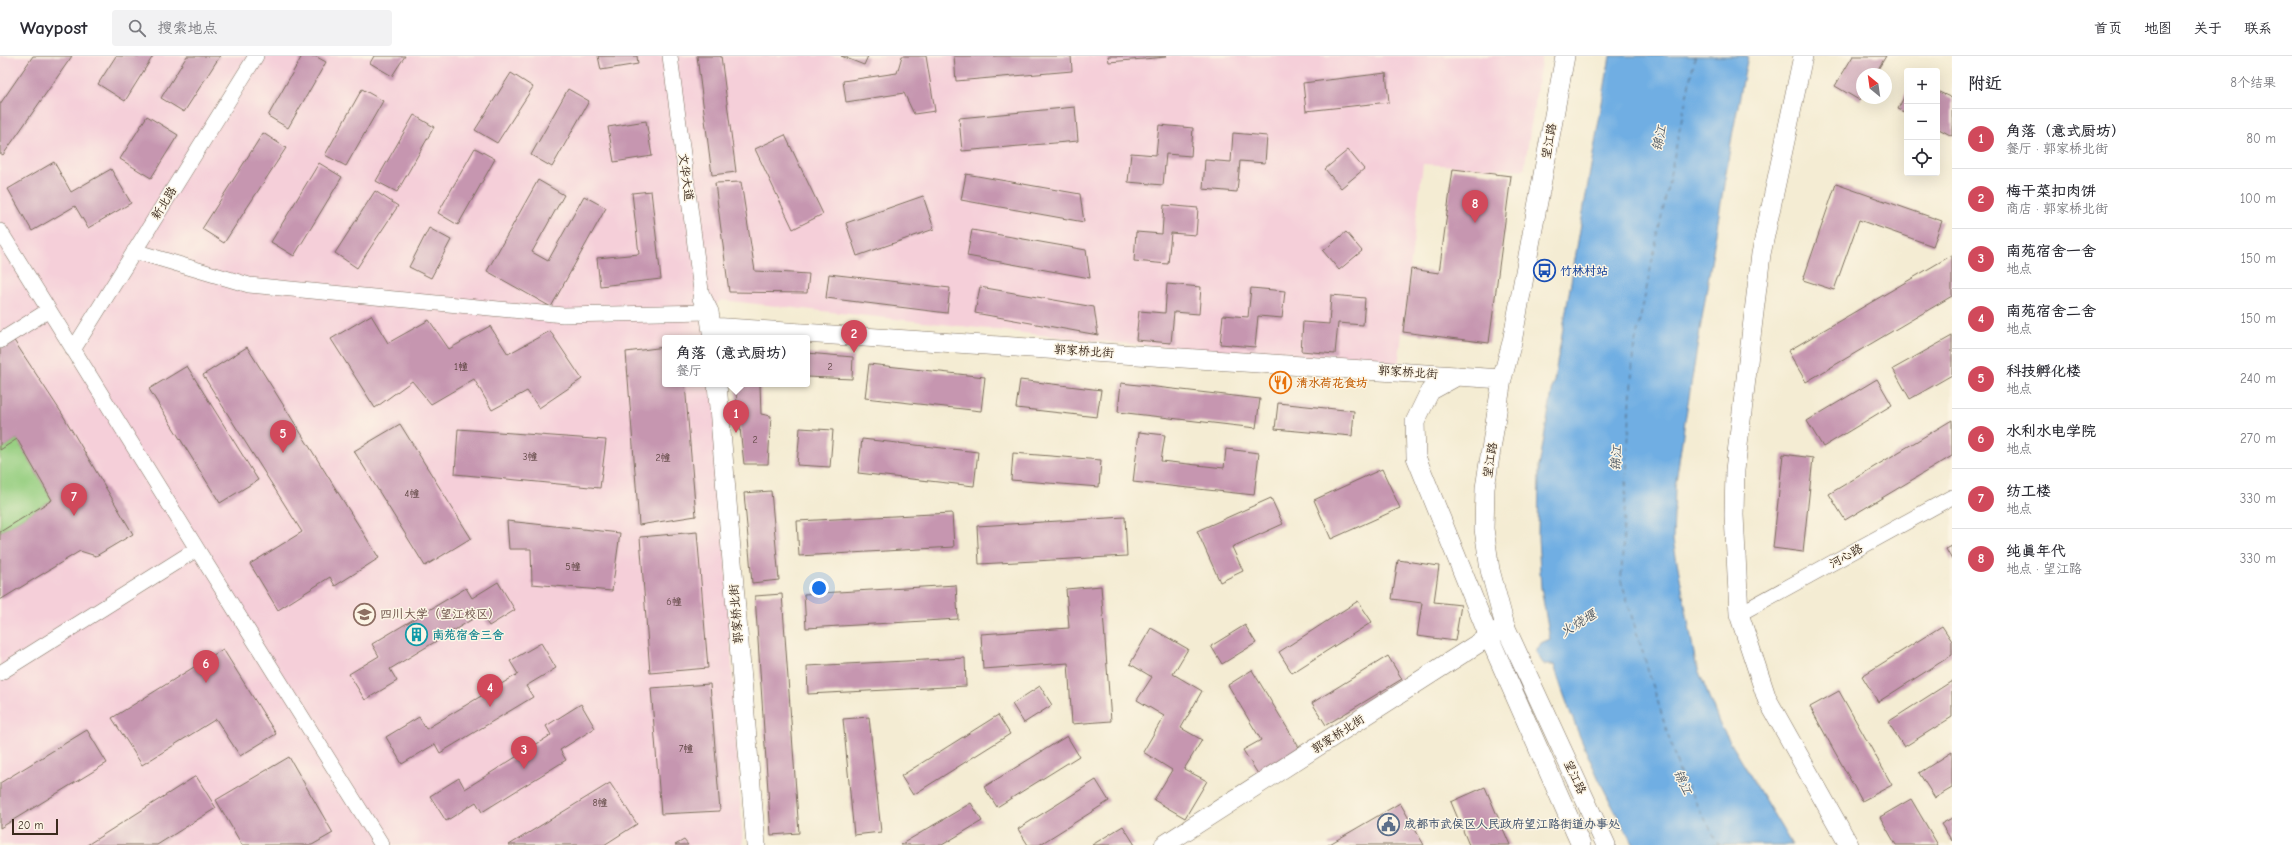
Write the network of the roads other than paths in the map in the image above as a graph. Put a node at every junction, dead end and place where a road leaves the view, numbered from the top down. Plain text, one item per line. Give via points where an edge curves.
1 (256, 56) edge
2 (670, 56) edge
3 (1565, 56) edge
4 (1804, 56) edge
5 (0, 231) edge
6 (134, 251) junction
7 (49, 310) junction
8 (709, 319) edge
9 (0, 342) edge
10 (73, 350) junction
11 (1457, 376) junction
12 (1502, 379) junction
13 (716, 387) edge
14 (1952, 497) edge
15 (197, 549) junction
16 (1739, 614) junction
17 (1509, 624) junction
18 (1489, 638) junction
19 (0, 673) edge
20 (382, 845) edge
21 (756, 845) edge
22 (1164, 845) edge
23 (1581, 845) edge
24 (1606, 845) edge
25 (1849, 845) edge

1 - 6 street, 新北路
2 - 8 street, 文华大道
3 - 12 street, 望江路 via 1512,342
4 - 16 street via 1761,254 1735,470 1734,515
5 - 7 street
6 - 8 street via 249,285 563,315
6 - 10 street, 新北路
7 - 9 street
7 - 10 street
8 - 11 street, 郭家桥北街
10 - 15 street
11 - 12 street, 郭家桥北街
11 - 18 street, 望江路 via 1430,391 1415,422 1416,457
12 - 17 street, 望江路 via 1485,488 1484,528 1490,570
13 - 21 street, 郭家桥北街
14 - 16 street, 河心路
15 - 19 street
15 - 20 street
16 - 25 street via 1767,699
17 - 18 street, 郭家桥北街
17 - 24 street, 望江路
18 - 22 street, 郭家桥北街
18 - 23 street, 望江路

